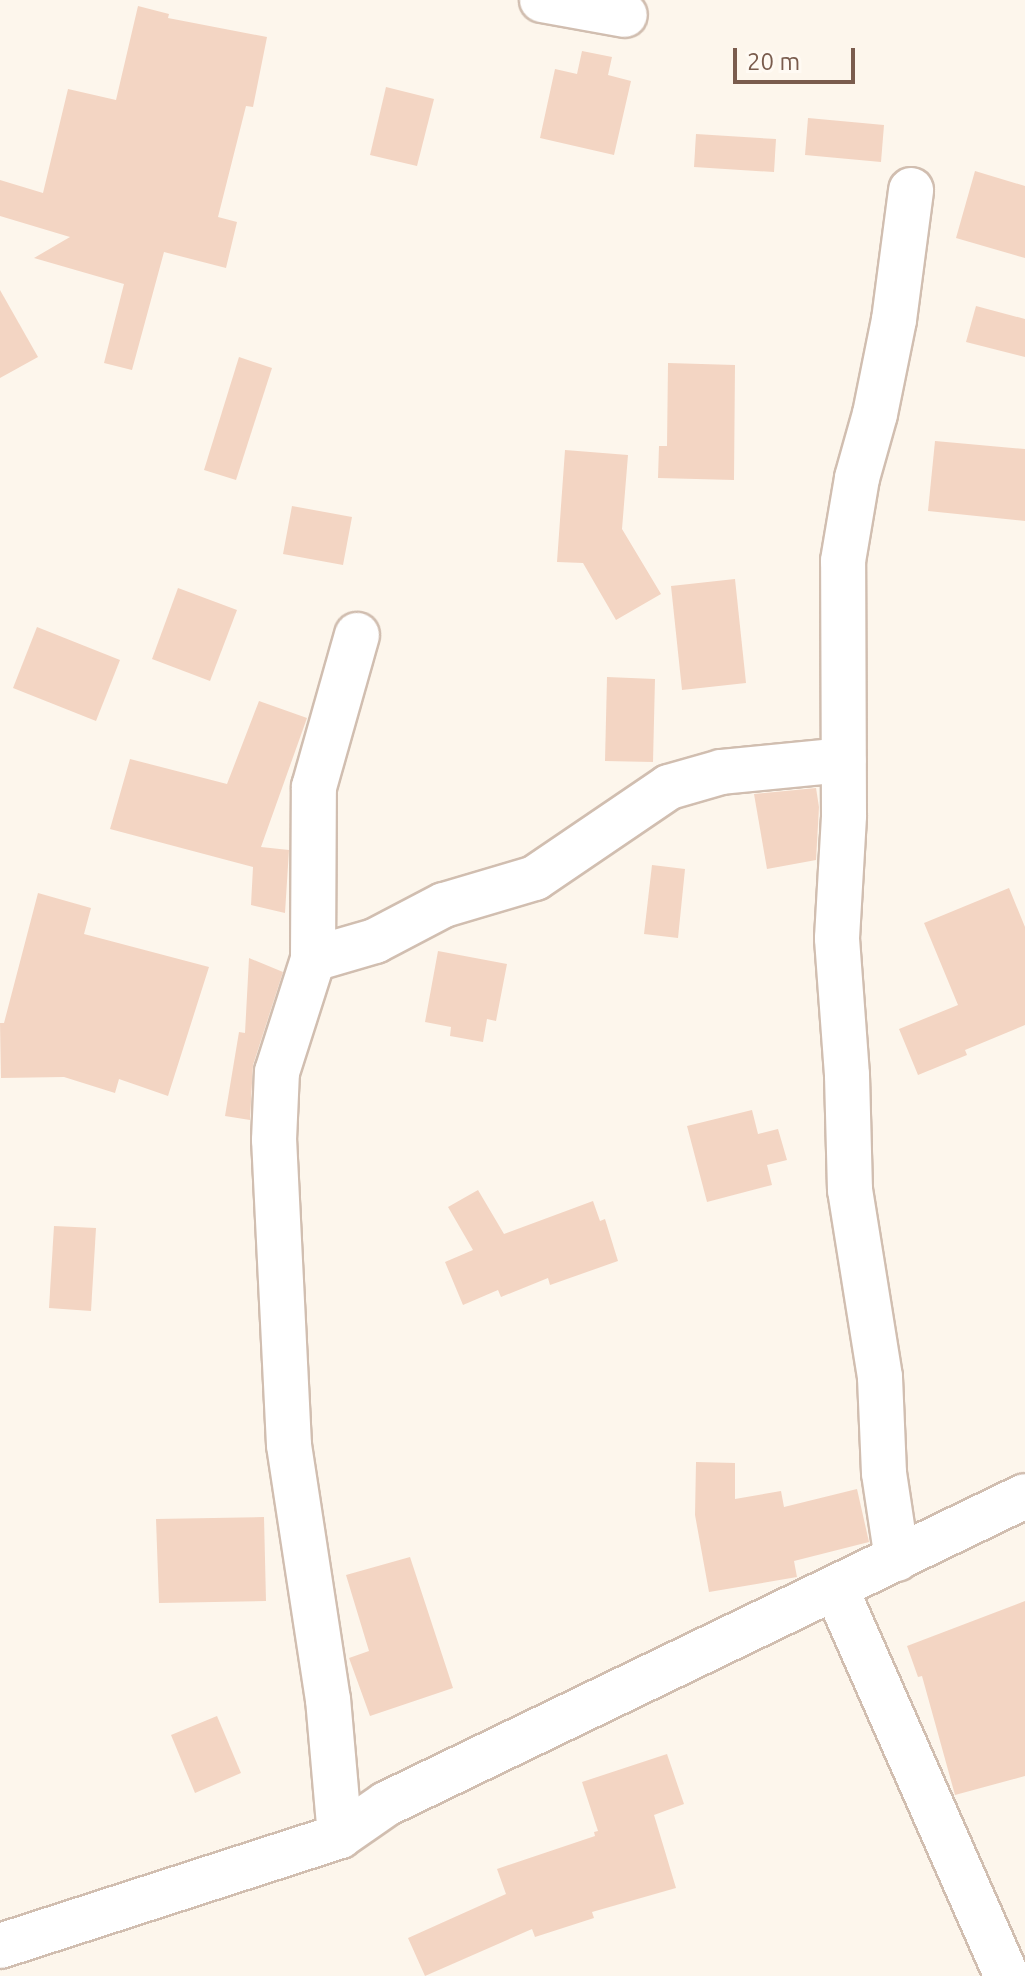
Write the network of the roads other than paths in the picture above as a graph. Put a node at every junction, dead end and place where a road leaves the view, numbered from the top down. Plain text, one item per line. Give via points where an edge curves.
1 (542, 0) edge
2 (625, 15) dead end
3 (911, 190) dead end
4 (357, 635) dead end
5 (843, 760) junction
6 (313, 959) junction
7 (1025, 1496) edge
8 (897, 1559) junction
9 (836, 1589) junction
10 (340, 1836) junction
11 (0, 1946) edge
12 (1007, 1976) edge

1 - 2 street
3 - 5 street via 894,320 843,561
4 - 6 street via 314,787
5 - 6 street via 721,772 669,787 535,878 444,905 375,941
5 - 8 street via 837,938 850,1190 880,1377 884,1473
6 - 10 street via 277,1072 274,1140 289,1445 328,1700
7 - 8 street
8 - 9 street
9 - 10 street via 386,1804
9 - 12 street
10 - 11 street

